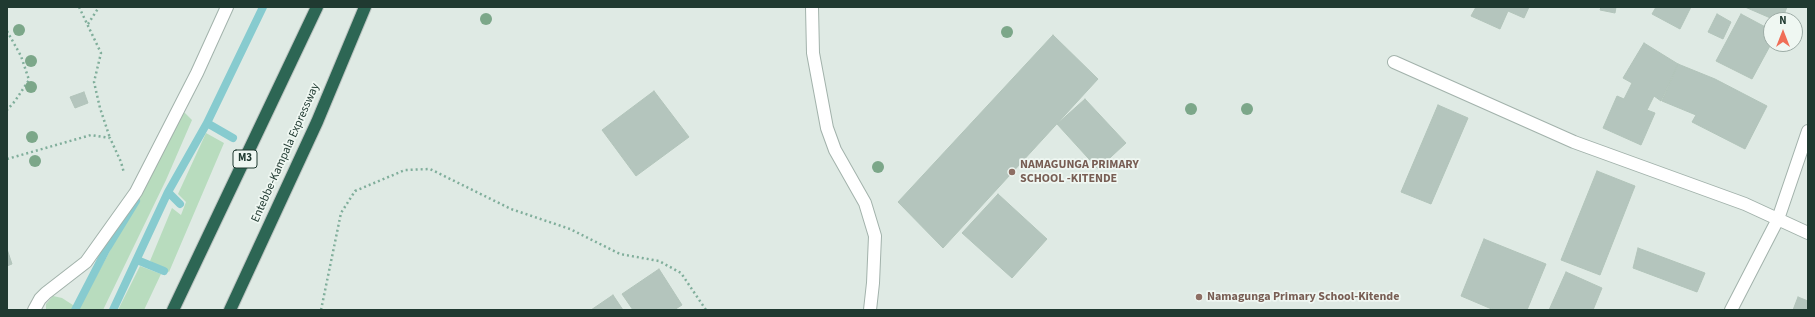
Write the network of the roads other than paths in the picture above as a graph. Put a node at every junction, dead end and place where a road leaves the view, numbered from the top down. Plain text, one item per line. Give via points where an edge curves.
1 (227, 7) edge
2 (317, 7) edge
3 (365, 7) edge
4 (812, 7) edge
5 (1394, 62) dead end
6 (1808, 131) edge
7 (1778, 219) junction
8 (1808, 233) edge
9 (34, 310) edge
10 (173, 310) edge
11 (230, 310) edge
12 (870, 310) edge
13 (1731, 310) edge

1 - 9 street via 197,73 136,192 86,262 46,293
2 - 10 highway, M3
3 - 11 highway, Entebbe-Kampala Expressway via 317,122
4 - 12 street via 813,53 827,128 835,150 865,203 874,236
5 - 7 street via 1574,142 1745,204
6 - 7 street
7 - 8 street
7 - 13 street

